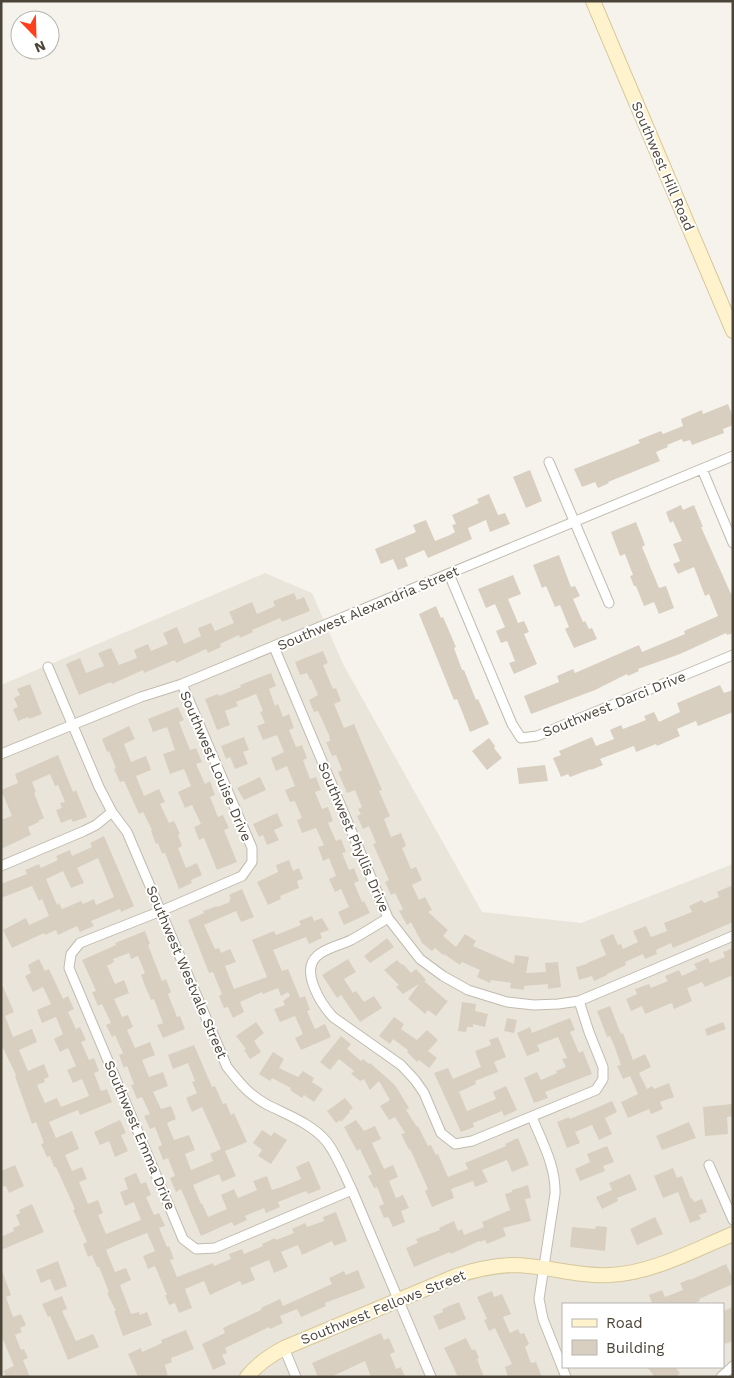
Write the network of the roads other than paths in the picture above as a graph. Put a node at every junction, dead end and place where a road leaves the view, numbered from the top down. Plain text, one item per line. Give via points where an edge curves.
1 (593, 1) edge
2 (733, 331) edge
3 (733, 456) edge
4 (549, 462) dead end
5 (702, 469) junction
6 (575, 522) junction
7 (733, 543) edge
8 (449, 574) junction
9 (609, 603) dead end
10 (274, 647) junction
11 (733, 655) edge
12 (48, 667) dead end
13 (182, 684) junction
14 (73, 725) junction
15 (1, 754) edge
16 (112, 812) junction
17 (1, 866) edge
18 (161, 911) junction
19 (388, 918) junction
20 (733, 936) edge
21 (579, 1001) junction
22 (532, 1117) junction
23 (709, 1165) dead end
24 (352, 1190) junction
25 (733, 1220) edge
26 (733, 1234) edge
27 (544, 1268) junction
28 (399, 1300) junction
29 (284, 1348) junction
30 (733, 1366) edge
31 (562, 1367) edge
32 (247, 1377) edge
33 (296, 1377) edge
34 (432, 1377) edge
35 (721, 1377) edge

1 - 2 street, Southwest Hill Road
3 - 5 street, Southwest Alexandria Street
4 - 6 street
5 - 6 street, Southwest Alexandria Street
5 - 7 street
6 - 8 street, Southwest Alexandria Street
6 - 9 street
8 - 10 street, Southwest Alexandria Street
8 - 11 street, Southwest Darci Drive via 512,724 521,738 537,736
10 - 13 street, Southwest Alexandria Street
10 - 19 street, Southwest Phyllis Drive
12 - 14 street, Southwest Westvale Street
13 - 14 street, Southwest Alexandria Street
13 - 18 street, Southwest Louise Drive via 252,848 252,862 242,876
14 - 15 street, Southwest Alexandria Street
14 - 16 street, Southwest Westvale Street
16 - 17 street via 84,831
16 - 18 street, Southwest Westvale Street via 128,832
18 - 24 street, Southwest Westvale Street via 227,1067 245,1090 306,1123 326,1141
18 - 24 street, Southwest Emma Drive via 80,943 71,954 69,968 183,1239 196,1249 214,1248
19 - 21 street, Southwest Phyllis Drive via 420,959 468,990 507,1002 534,1005
19 - 22 street via 351,940 318,954 313,960 310,974 324,1007 333,1017 401,1065 424,1093 441,1133 455,1144 472,1142
20 - 21 street, Southwest Phyllis Drive
21 - 22 street via 603,1066 603,1079 596,1090
22 - 27 street via 555,1180
23 - 25 street
24 - 28 street, Southwest Westvale Street
26 - 27 street, Southwest Fellows Street via 659,1265 636,1271 611,1275
27 - 28 street, Southwest Fellows Street via 482,1268
27 - 31 street via 539,1298 543,1320
28 - 29 street, Southwest Fellows Street
28 - 34 street, Southwest Westvale Street
29 - 32 street, Southwest Fellows Street via 264,1359
29 - 33 street
30 - 35 street

